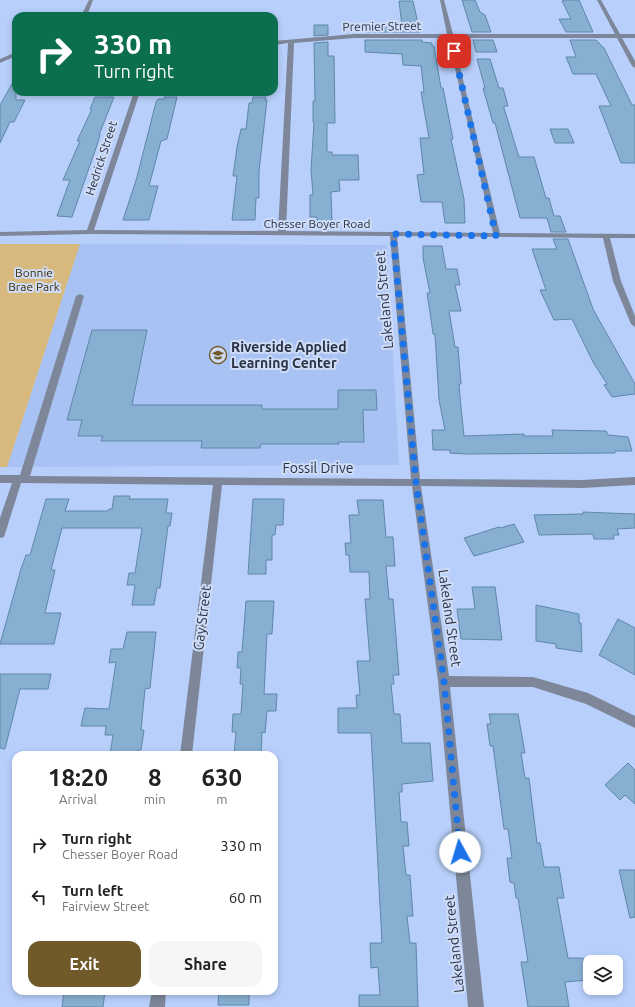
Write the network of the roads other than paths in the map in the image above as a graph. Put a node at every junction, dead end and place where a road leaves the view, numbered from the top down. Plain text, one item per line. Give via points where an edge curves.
1 (91, 0) edge
2 (442, 0) edge
3 (599, 0) edge
4 (86, 12) edge
5 (450, 36) junction
6 (618, 36) junction
7 (635, 36) edge
8 (291, 42) junction
9 (278, 43) edge
10 (12, 56) edge
11 (0, 61) edge
12 (635, 66) edge
13 (136, 96) edge
14 (90, 232) junction
15 (0, 234) edge
16 (282, 234) junction
17 (393, 234) junction
18 (496, 236) junction
19 (606, 236) junction
20 (635, 236) edge
21 (80, 296) dead end
22 (635, 324) edge
23 (21, 478) junction
24 (0, 479) edge
25 (218, 481) junction
26 (635, 481) edge
27 (416, 483) junction
28 (0, 534) edge
29 (444, 681) junction
30 (635, 722) edge
31 (186, 751) edge
32 (158, 995) edge
33 (157, 1007) edge
34 (476, 1007) edge

1 - 4 street
2 - 5 street
3 - 6 street
5 - 6 street, Premier Street
5 - 8 street, Premier Street via 347,36
5 - 18 street
6 - 7 street, Premier Street
6 - 12 street
8 - 9 street, Premier Street
8 - 16 street
10 - 11 street
13 - 14 street, Hedrick Street
14 - 15 street, Chesser Boyer Road
14 - 16 street, Chesser Boyer Road
16 - 17 street, Chesser Boyer Road
17 - 18 street, Chesser Boyer Road
17 - 27 street, Lakeland Street
18 - 19 street, Chesser Boyer Road
19 - 20 street, Chesser Boyer Road
19 - 22 street via 624,304
21 - 23 street
23 - 24 street, Fossil Drive
23 - 25 street, Fossil Drive
23 - 28 street
25 - 27 street, Fossil Drive
25 - 31 street, Gay Street
26 - 27 street, Fossil Drive via 582,484
27 - 29 street, Lakeland Street
29 - 30 street via 533,682 588,699
29 - 34 street, Lakeland Street
32 - 33 street

